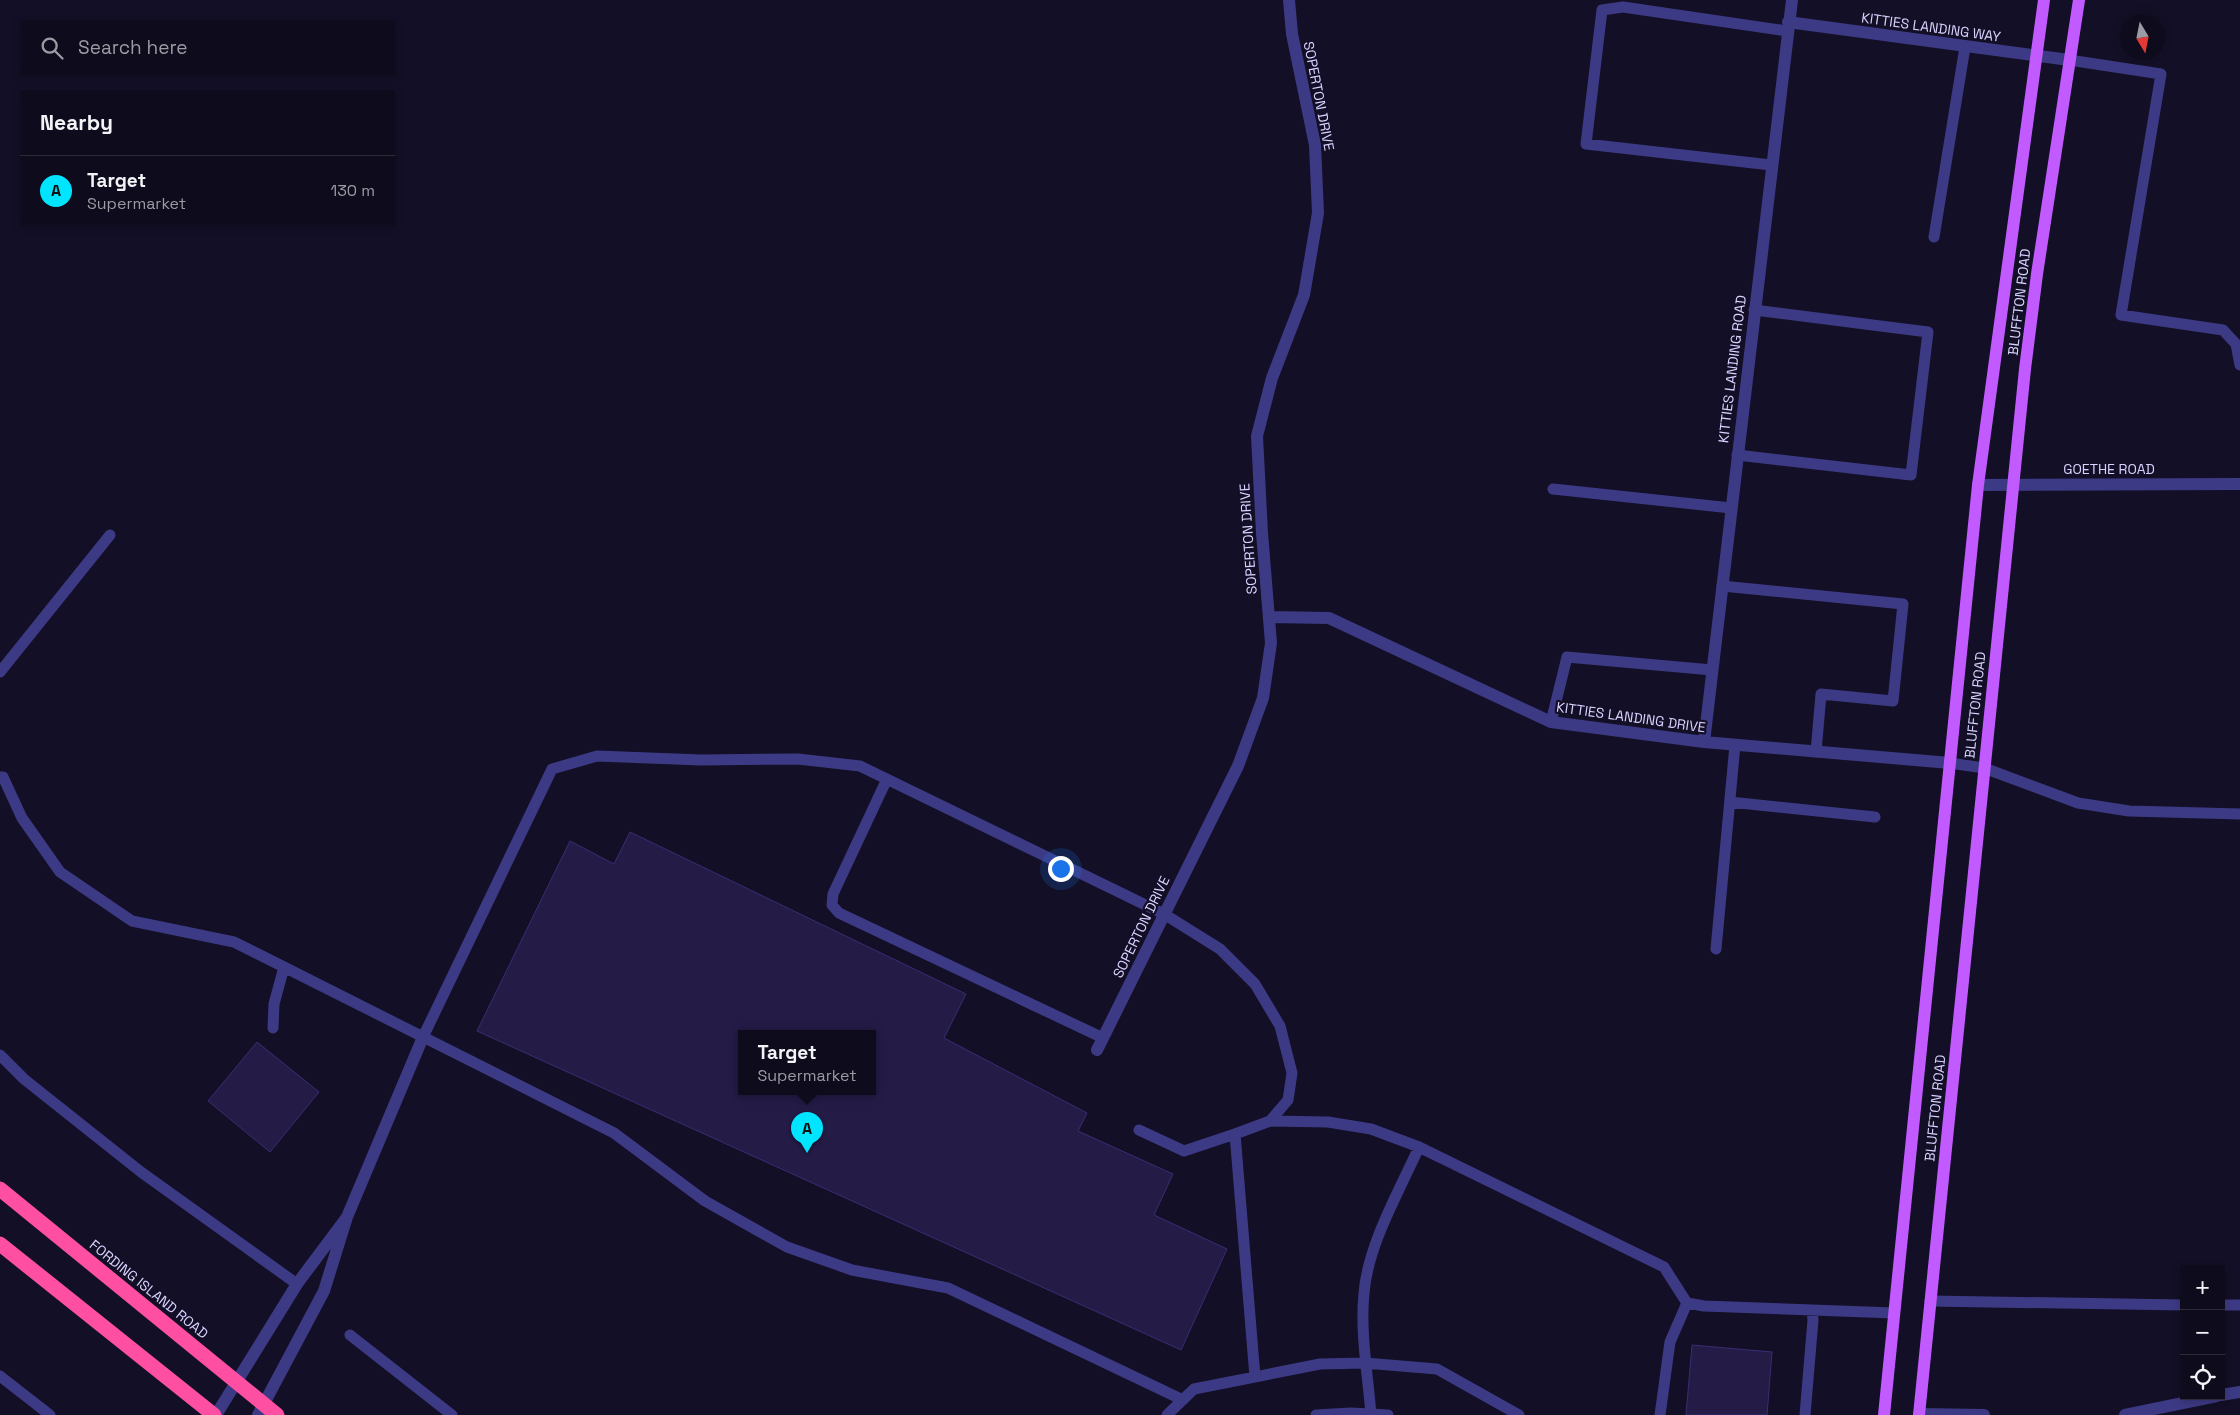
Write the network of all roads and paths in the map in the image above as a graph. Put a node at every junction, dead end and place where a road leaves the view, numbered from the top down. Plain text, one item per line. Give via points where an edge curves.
1 (1289, 0) edge
2 (1792, 0) edge
3 (2044, 0) edge
4 (2079, 0) edge
5 (1788, 27) junction
6 (1965, 47) junction
7 (2034, 56) junction
8 (2069, 60) junction
9 (1771, 165) junction
10 (1934, 238) dead end
11 (1754, 310) junction
12 (2240, 365) edge
13 (1738, 455) junction
14 (2014, 484) junction
15 (2240, 484) edge
16 (1978, 485) junction
17 (1553, 489) dead end
18 (1731, 508) junction
19 (110, 535) dead end
20 (1722, 586) junction
21 (1269, 617) junction
22 (1712, 670) junction
23 (0, 672) edge
24 (1551, 722) junction
25 (1704, 742) junction
26 (1735, 744) junction
27 (1816, 752) junction
28 (1950, 764) junction
29 (1984, 768) junction
30 (0, 777) edge
31 (887, 779) junction
32 (1730, 802) junction
33 (2240, 814) edge
34 (1875, 817) dead end
35 (1164, 914) junction
36 (1716, 949) dead end
37 (284, 968) junction
38 (273, 1028) dead end
39 (423, 1037) junction
40 (1103, 1038) junction
41 (1097, 1050) dead end
42 (0, 1056) edge
43 (1270, 1121) junction
44 (1139, 1130) dead end
45 (1235, 1134) junction
46 (1419, 1147) junction
47 (0, 1189) edge
48 (348, 1217) junction
49 (0, 1244) edge
50 (297, 1284) junction
51 (1930, 1301) junction
52 (1688, 1303) junction
53 (2180, 1305) edge
54 (2225, 1305) edge
55 (2240, 1305) edge
56 (1812, 1310) junction
57 (1894, 1313) junction
58 (350, 1335) dead end
59 (1365, 1362) junction
60 (0, 1376) edge
61 (1256, 1377) junction
62 (236, 1382) junction
63 (2240, 1392) edge
64 (2225, 1394) edge
65 (1183, 1400) junction
66 (2198, 1400) edge
67 (261, 1410) edge
68 (1371, 1414) edge
69 (1919, 1414) edge
70 (50, 1415) edge
71 (215, 1415) edge
72 (277, 1415) edge
73 (452, 1415) edge
74 (1167, 1415) edge
75 (1316, 1415) edge
76 (1388, 1415) edge
77 (1519, 1415) edge
78 (1660, 1415) edge
79 (1804, 1415) edge
80 (1884, 1415) edge
81 (1984, 1415) edge
82 (2125, 1415) edge

1 - 21 street, SOPERTON DRIVE via 1292,34 1315,145 1318,212 1304,295 1272,378 1257,436
2 - 5 street, KITTIES LANDING ROAD
3 - 7 main road, BLUFFTON ROAD
4 - 8 main road, BLUFFTON ROAD
5 - 6 street, KITTIES LANDING WAY
5 - 9 street, KITTIES LANDING ROAD
5 - 9 lane via 1623,7 1602,10 1586,144
6 - 7 street, KITTIES LANDING WAY
6 - 10 lane
7 - 8 street, KITTIES LANDING WAY
7 - 16 main road, BLUFFTON ROAD
8 - 12 lane via 2161,74 2121,315 2223,330 2236,344
8 - 14 main road, BLUFFTON ROAD via 2036,284
9 - 11 street, KITTIES LANDING ROAD
11 - 13 street, KITTIES LANDING ROAD
11 - 13 lane via 1928,332 1911,475
13 - 18 street, KITTIES LANDING ROAD
14 - 15 street, GOETHE ROAD
14 - 16 street, GOETHE ROAD
14 - 29 main road, BLUFFTON ROAD
16 - 28 main road, BLUFFTON ROAD
17 - 18 lane
18 - 20 street, KITTIES LANDING ROAD
19 - 23 lane
20 - 22 street, KITTIES LANDING ROAD
20 - 27 lane via 1903,604 1893,700 1822,694
21 - 24 street, KITTIES LANDING DRIVE via 1329,618
21 - 35 street, SOPERTON DRIVE via 1271,643 1263,698 1238,766
22 - 24 lane via 1567,657
22 - 25 street, KITTIES LANDING ROAD
24 - 25 street, KITTIES LANDING DRIVE
25 - 26 street, KITTIES LANDING DRIVE
26 - 27 street, KITTIES LANDING DRIVE
26 - 32 lane
27 - 28 street, KITTIES LANDING DRIVE
28 - 29 lane
28 - 57 main road, BLUFFTON ROAD
29 - 33 lane via 2078,803 2129,811
29 - 51 main road, BLUFFTON ROAD
30 - 37 lane via 3,777 22,818 60,872 132,921 234,942
31 - 35 lane
31 - 39 lane via 860,766 798,759 597,756 552,769
31 - 40 lane via 833,894 832,905 838,913
32 - 34 lane
32 - 36 lane
35 - 40 street, SOPERTON DRIVE
35 - 43 lane via 1220,949 1255,984 1280,1026 1292,1073 1288,1100
37 - 38 lane via 274,1004
37 - 39 lane
39 - 48 street
39 - 65 lane via 614,1133 705,1201 787,1246 852,1270 948,1288
40 - 41 street, SOPERTON DRIVE
42 - 50 lane via 24,1079 141,1172
43 - 45 lane
43 - 46 lane via 1328,1122 1371,1128
44 - 45 lane via 1184,1152
45 - 61 lane
46 - 52 lane via 1664,1267
46 - 59 lane via 1371,1255 1364,1294
47 - 62 highway, FORDING ISLAND ROAD
48 - 50 street
48 - 67 street via 324,1291
49 - 71 highway
50 - 62 street
51 - 53 lane
51 - 69 main road, BLUFFTON ROAD
52 - 56 lane
52 - 78 lane via 1670,1342
54 - 55 lane
56 - 57 lane
56 - 79 lane
57 - 80 main road, BLUFFTON ROAD
58 - 73 lane
59 - 61 lane via 1320,1364
59 - 68 lane
59 - 77 lane via 1437,1370
60 - 70 lane
61 - 65 lane via 1194,1389
62 - 67 highway, FORDING ISLAND ROAD
62 - 71 street
63 - 64 street
65 - 74 lane
66 - 82 street
67 - 72 highway, FORDING ISLAND ROAD
68 - 75 lane
68 - 76 lane
69 - 81 street

